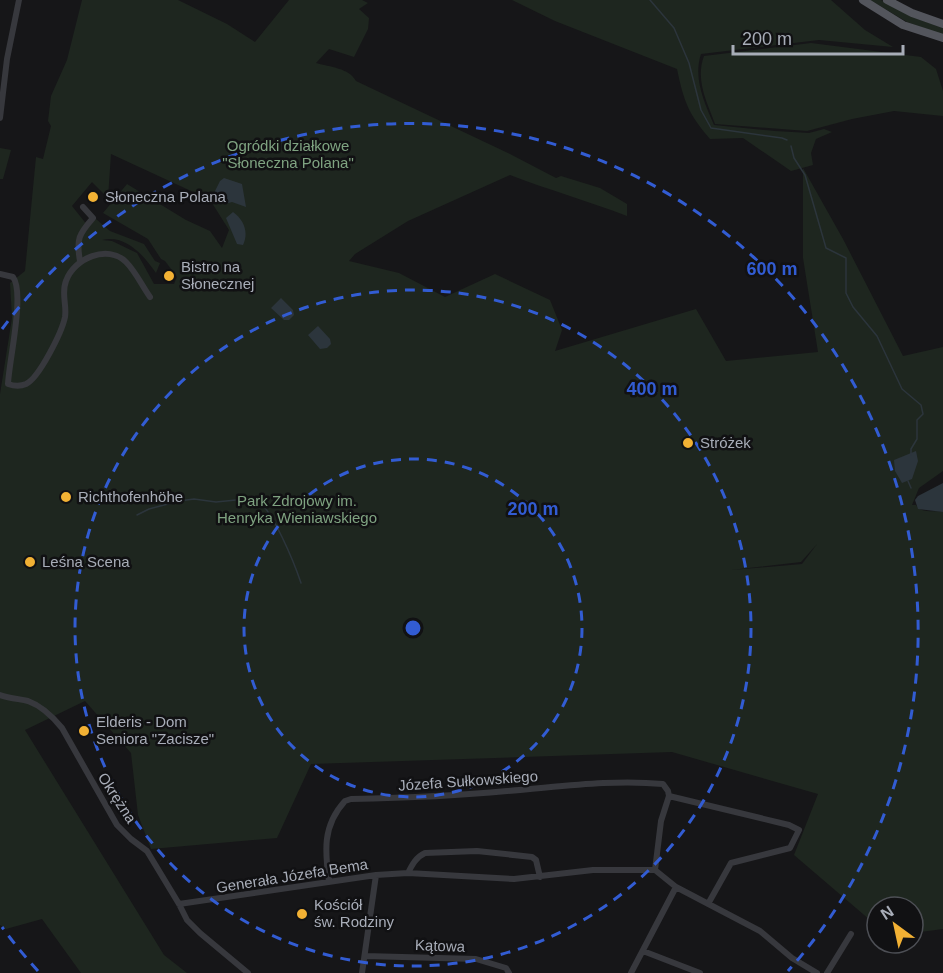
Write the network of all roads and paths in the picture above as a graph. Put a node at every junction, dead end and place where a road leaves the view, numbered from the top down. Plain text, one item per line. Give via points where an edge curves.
1 (19, 0) edge
2 (863, 0) edge
3 (886, 0) edge
4 (943, 24) edge
5 (943, 38) edge
6 (0, 118) edge
7 (83, 207) dead end
8 (80, 261) junction
9 (0, 274) edge
10 (150, 297) dead end
11 (0, 695) edge
12 (669, 796) junction
13 (655, 870) junction
14 (408, 873) junction
15 (376, 875) junction
16 (540, 877) junction
17 (329, 882) junction
18 (675, 887) junction
19 (180, 904) junction
20 (708, 904) junction
21 (851, 934) dead end
22 (643, 951) junction
23 (365, 956) junction
24 (248, 973) edge
25 (362, 973) edge
26 (509, 973) edge
27 (631, 973) edge
28 (700, 973) edge
29 (817, 973) edge
30 (827, 973) edge

1 - 6 street
2 - 5 main road via 903,25
3 - 4 main road
7 - 8 street via 93,218 81,231 77,244
8 - 9 street via 66,279 65,318 38,374 18,387 8,384 17,283
8 - 10 street via 103,255 125,260
11 - 19 street, Okrężna via 28,701 62,728 120,829 147,851
12 - 13 street via 661,821
12 - 17 street, Józefa Sułkowskiego via 663,784 621,781 345,801 330,827 325,846
12 - 20 street, Józefa Sułkowskiego via 799,830 790,848 731,863
13 - 16 street, Generała Józefa Bema via 593,870
13 - 18 street
14 - 15 street, Generała Józefa Bema
14 - 16 street, Generała Józefa Bema
14 - 16 street via 413,862 425,853 477,851 532,857
15 - 17 street, Generała Józefa Bema
15 - 23 street
17 - 19 street, Generała Józefa Bema
18 - 20 street
18 - 22 street
19 - 24 street, Okrężna via 187,920
20 - 29 street via 760,931
21 - 30 street
22 - 27 street
22 - 28 street
23 - 25 street
23 - 26 street, Kątowa via 476,959 506,968

